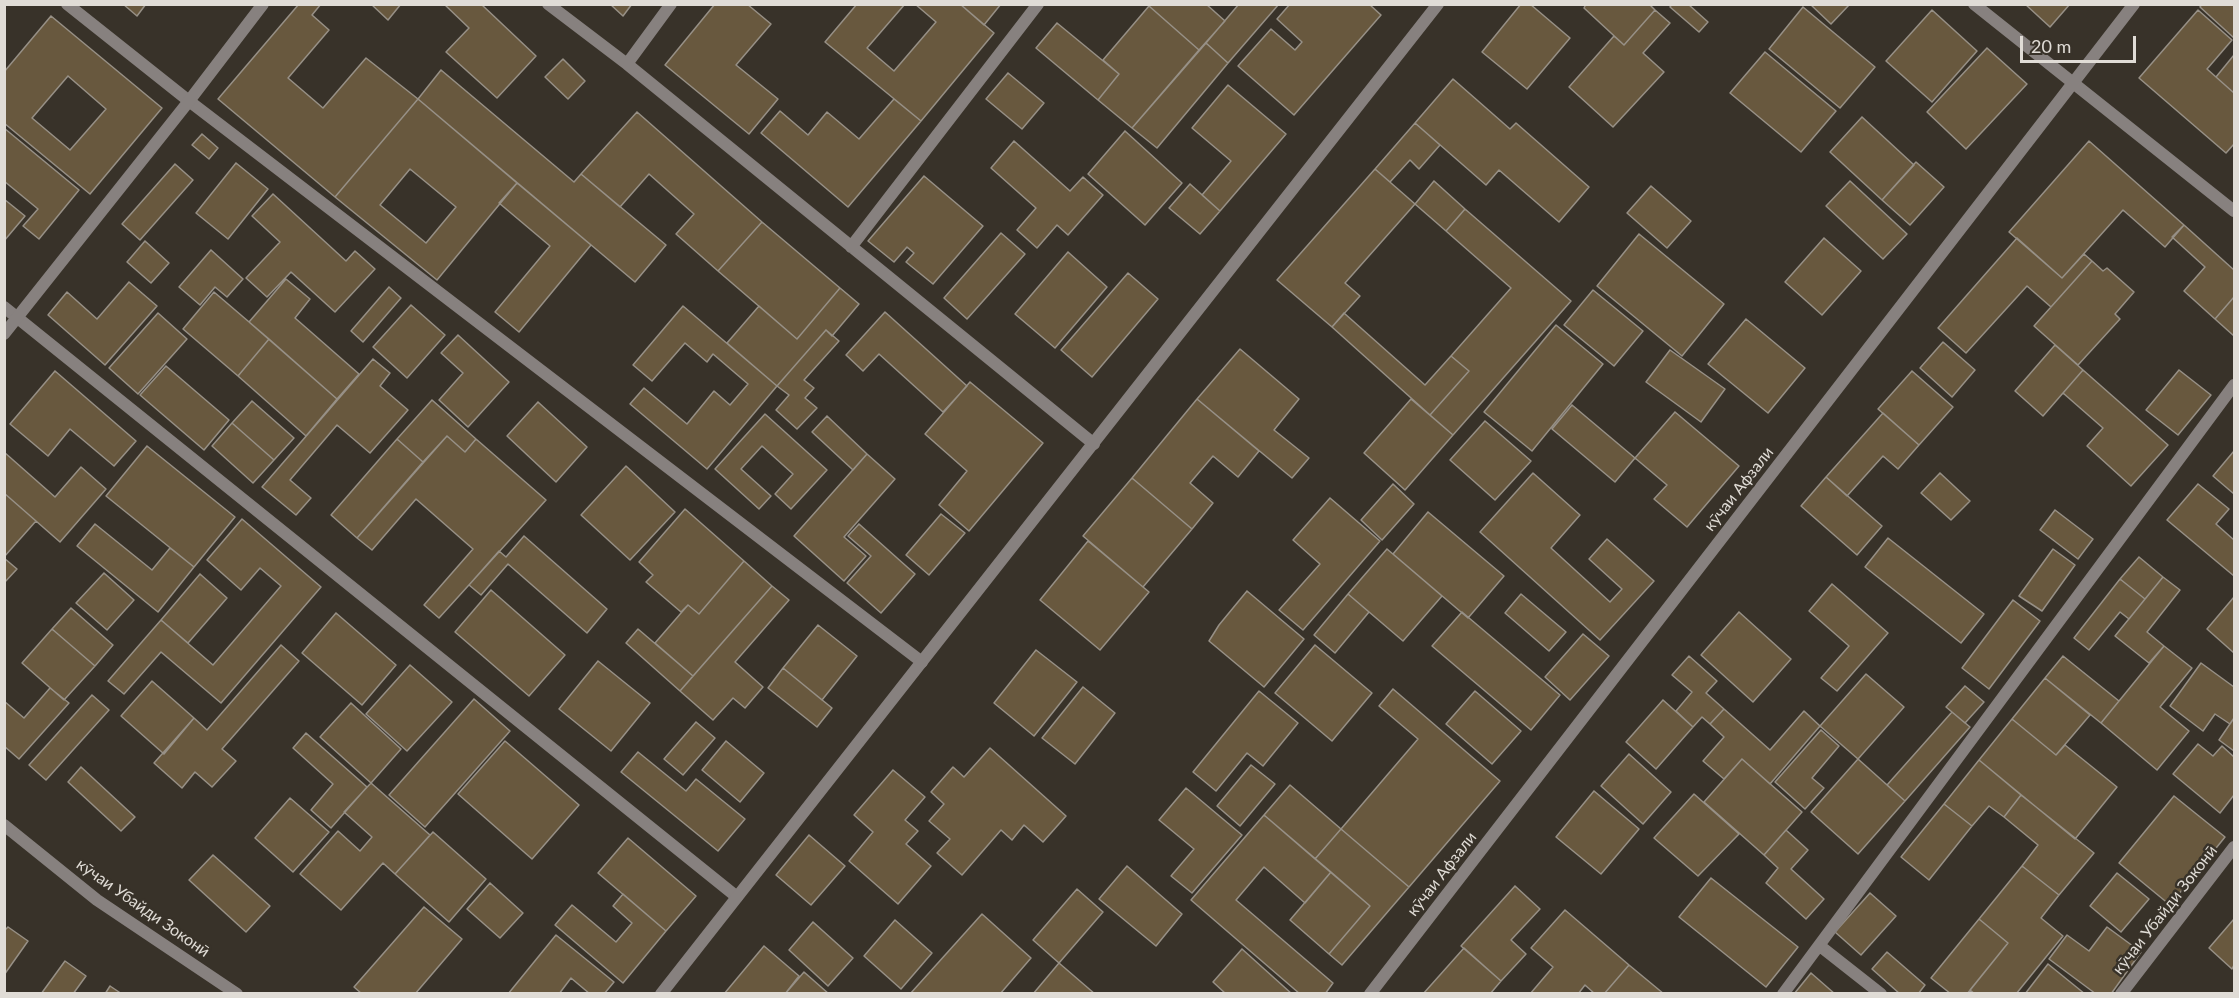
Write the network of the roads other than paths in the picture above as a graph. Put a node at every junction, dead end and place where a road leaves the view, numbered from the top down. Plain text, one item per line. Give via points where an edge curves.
1 (67, 4) edge
2 (263, 4) edge
3 (548, 4) edge
4 (671, 4) edge
5 (1038, 4) edge
6 (1438, 4) edge
7 (1974, 4) edge
8 (2134, 4) edge
9 (627, 64) junction
10 (2074, 82) junction
11 (189, 101) junction
12 (2235, 211) edge
13 (851, 247) junction
14 (4, 307) edge
15 (18, 317) junction
16 (4, 334) edge
17 (2235, 385) edge
18 (1094, 444) junction
19 (922, 662) junction
20 (4, 825) edge
21 (2235, 847) edge
22 (737, 897) junction
23 (1820, 945) junction
24 (237, 993) edge
25 (660, 993) edge
26 (1370, 993) edge
27 (1783, 993) edge
28 (1881, 993) edge
29 (2121, 993) edge

1 - 11 street
2 - 11 street
3 - 9 street
4 - 9 street
5 - 13 street
6 - 18 street
7 - 10 street
8 - 10 street, кӯчаи Афзали
9 - 13 street
10 - 12 street
10 - 26 street, кӯчаи Афзали
11 - 15 street
11 - 19 street
13 - 18 street
14 - 15 street
15 - 16 street
15 - 22 street
17 - 23 street
18 - 19 street
19 - 22 street
20 - 24 street, кӯчаи Убайди Зоконӣ via 97,900
21 - 29 street, кӯчаи Убайди Зоконӣ
22 - 25 street
23 - 27 street
23 - 28 street

